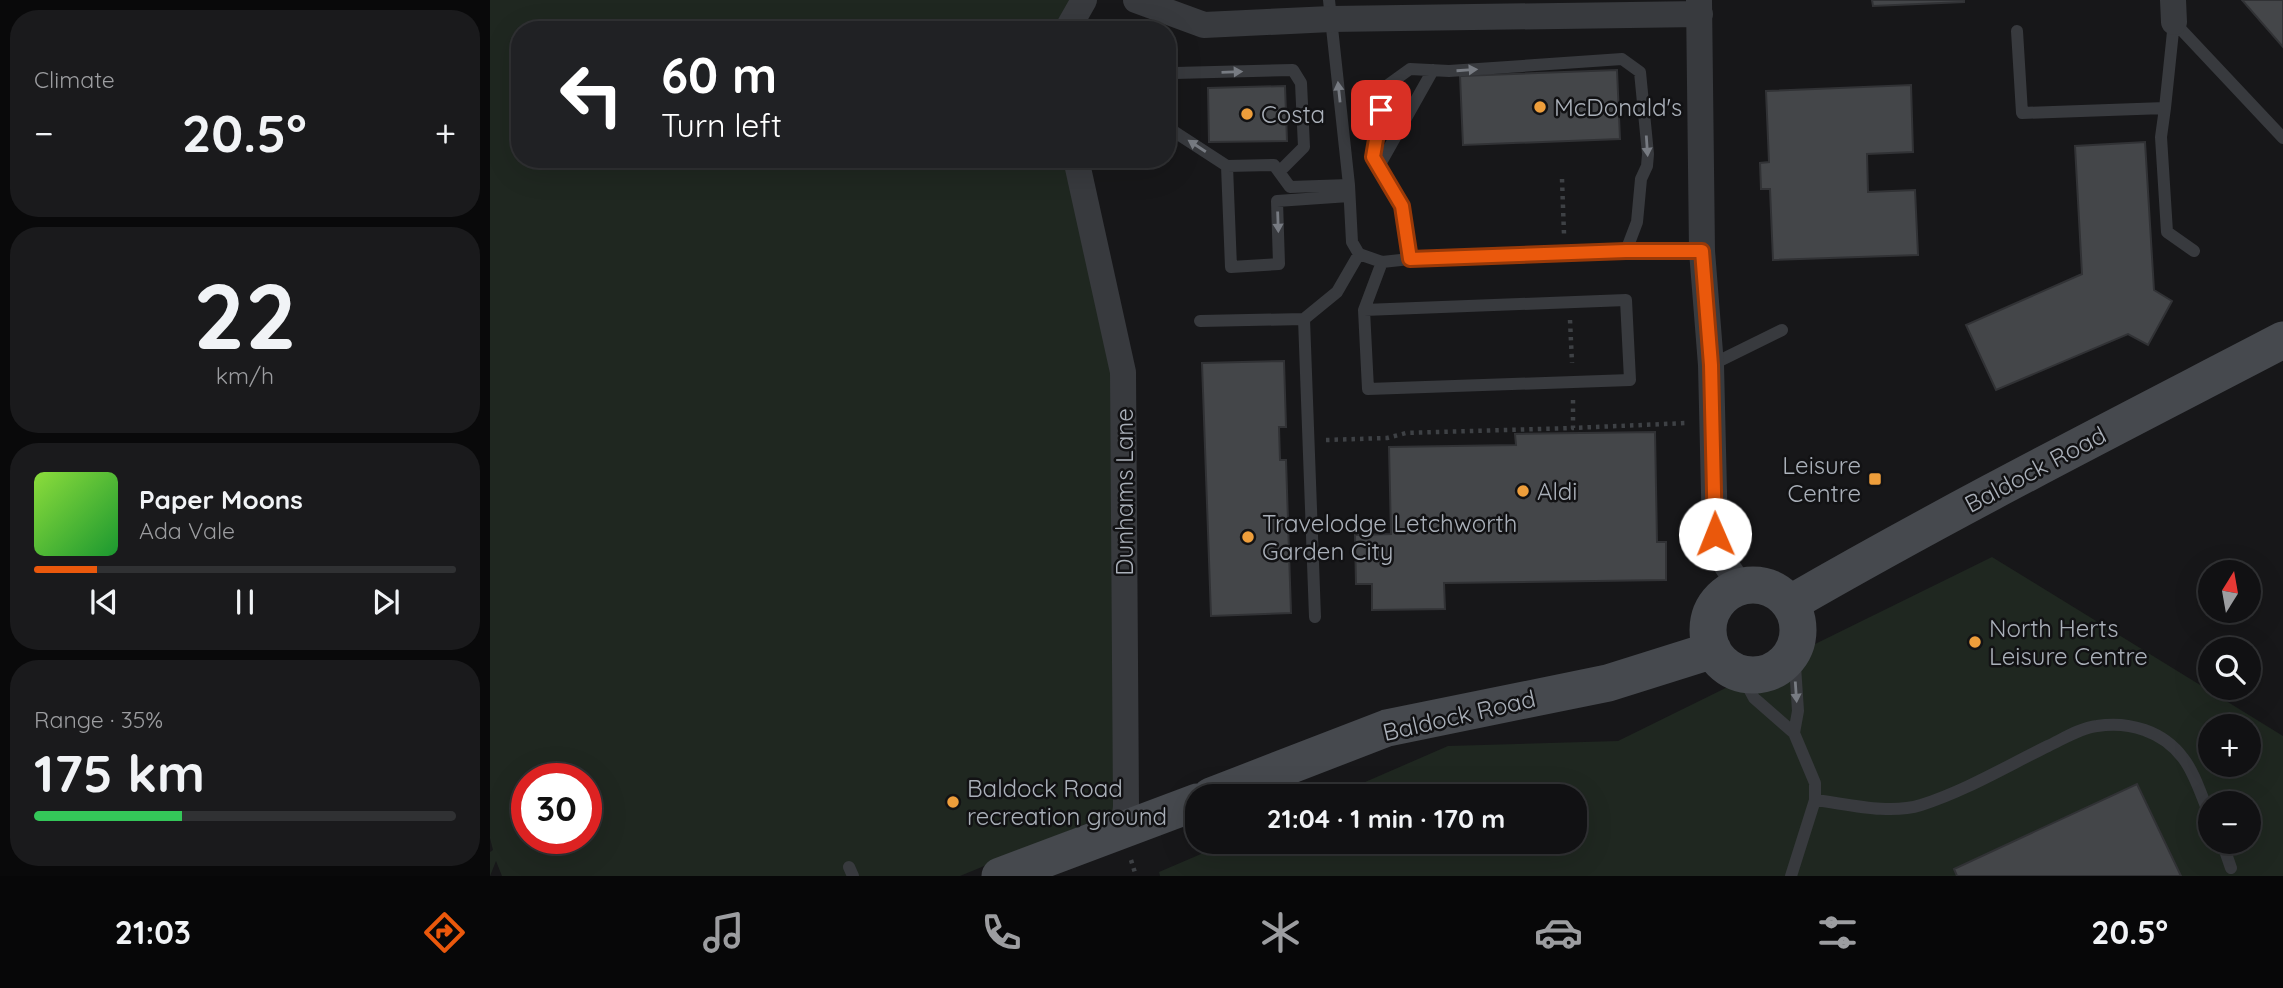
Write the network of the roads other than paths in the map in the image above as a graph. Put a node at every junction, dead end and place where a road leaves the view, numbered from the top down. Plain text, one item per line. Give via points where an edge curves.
1 (1084, 0) edge
2 (1136, 0) edge
3 (1700, 7) edge
4 (1553, 8) edge
5 (1330, 10) edge
6 (2174, 11) edge
7 (1072, 21) edge
8 (2017, 31) dead end
9 (1433, 70) junction
10 (1176, 73) edge
11 (2165, 108) junction
12 (1176, 133) edge
13 (2283, 138) edge
14 (1227, 166) junction
15 (1379, 166) junction
16 (1078, 168) edge
17 (1279, 172) junction
18 (1349, 190) junction
19 (1626, 251) junction
20 (1702, 251) junction
21 (2194, 251) dead end
22 (1359, 254) junction
23 (1410, 259) junction
24 (1382, 262) junction
25 (1364, 310) junction
26 (1304, 319) junction
27 (1200, 321) dead end
28 (1782, 330) dead end
29 (2283, 340) edge
30 (1711, 365) junction
31 (1740, 586) junction
32 (1790, 603) junction
33 (1315, 617) dead end
34 (1713, 650) junction
35 (1794, 651) junction
36 (1741, 674) junction
37 (1794, 733) junction
38 (1242, 784) edge
39 (2199, 791) edge
40 (1815, 800) junction
41 (1185, 807) edge
42 (1123, 830) junction
43 (2226, 854) edge
44 (2231, 869) dead end
45 (1000, 876) edge
46 (1791, 876) edge

1 - 7 street
2 - 5 street via 1204,25
3 - 4 street
3 - 20 street
4 - 5 street
18 -> 5 lane
6 - 11 lane
6 - 13 lane
8 - 11 lane via 2022,113
9 - 15 lane
9 - 15 lane via 1410,69 1385,87 1373,157
9 -> 19 lane via 1622,60 1640,72 1648,154 1637,222
10 -> 17 lane via 1293,70 1301,83 1304,147
11 - 21 lane via 2161,137 2167,232
14 -> 12 lane
14 - 17 lane via 1274,165
18 -> 14 lane via 1277,201 1279,264 1231,267
15 - 23 lane via 1402,206
16 - 42 street, Dunhams Lane via 1124,372
17 - 18 lane via 1290,187
18 - 22 lane via 1352,242
19 - 20 lane
19 - 23 lane
20 - 30 street
22 - 24 lane
22 - 26 lane via 1337,292
23 - 24 lane
24 - 25 lane
25 - 25 lane via 1626,300 1630,380 1368,389
26 - 27 lane
26 - 33 lane
28 - 30 lane
29 - 32 main road, Baldock Road
30 - 31 street via 1715,534 1723,560
31 - 32 main road via 1768,587
31 - 34 main road via 1726,593 1712,612 1708,636
32 - 35 main road via 1798,618
34 - 36 main road via 1720,661
34 - 38 main road, Baldock Road via 1608,683 1387,728
35 - 36 main road via 1772,672
35 -> 37 lane via 1798,711
36 - 37 lane via 1754,698
37 - 40 lane via 1815,783
39 - 40 lane via 2185,759 2171,745 2144,729 2113,724 2072,734 1919,806 1890,808
40 - 46 lane
41 - 42 main road
42 - 45 main road
43 - 44 lane

